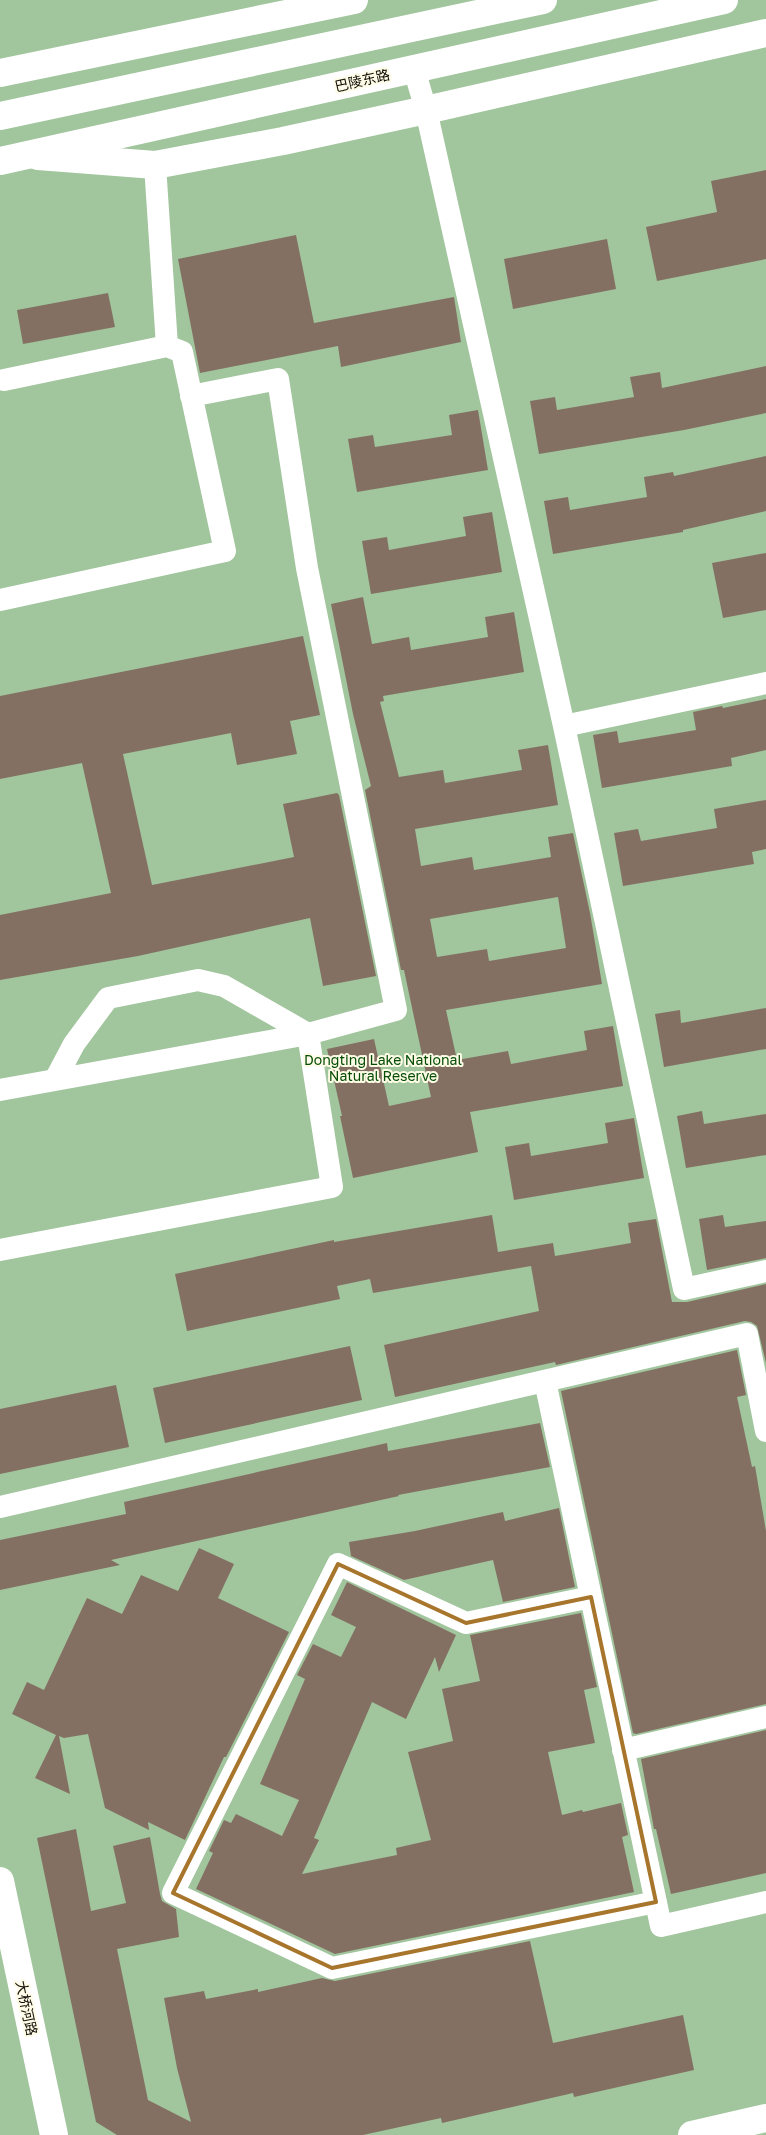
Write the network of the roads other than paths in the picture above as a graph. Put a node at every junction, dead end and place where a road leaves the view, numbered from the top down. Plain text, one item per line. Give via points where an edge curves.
1 (354, 0) edge
2 (543, 0) edge
3 (724, 0) edge
4 (766, 33) edge
5 (414, 68) junction
6 (0, 73) edge
7 (426, 110) junction
8 (0, 116) edge
9 (27, 155) junction
10 (0, 161) edge
11 (155, 165) junction
12 (168, 346) junction
13 (1, 375) edge
14 (191, 396) junction
15 (0, 600) edge
16 (766, 683) edge
17 (564, 726) junction
18 (308, 1034) junction
19 (55, 1080) junction
20 (0, 1090) edge
21 (0, 1250) edge
22 (766, 1271) edge
23 (545, 1381) junction
24 (766, 1431) edge
25 (0, 1507) edge
26 (591, 1597) junction
27 (766, 1717) edge
28 (623, 1750) junction
29 (0, 1881) edge
30 (656, 1902) junction
31 (766, 1902) edge
32 (766, 2118) edge
33 (54, 2135) edge
34 (692, 2135) edge

1 - 6 street
2 - 8 street
3 - 5 street, 巴陵东路
4 - 7 street
5 - 7 street
5 - 9 street, 巴陵东路
7 - 11 street
7 - 17 street
9 - 10 street, 巴陵东路
9 - 11 street
11 - 12 street
12 - 13 street
12 - 14 street via 182,352
14 - 15 street via 224,551
14 - 18 street via 278,379 307,568 396,1010
16 - 17 street
17 - 22 street via 684,1289
18 - 19 street
18 - 19 street via 224,986 198,980 108,998 74,1044
18 - 21 street via 332,1187
19 - 20 street
23 - 24 street via 747,1334
23 - 25 street
23 - 26 street
26 - 28 street
26 - 30 street via 466,1623 338,1564 173,1893 332,1968
27 - 28 street
28 - 30 street
29 - 33 street, 大桥河路
30 - 31 street via 661,1926
32 - 34 street

